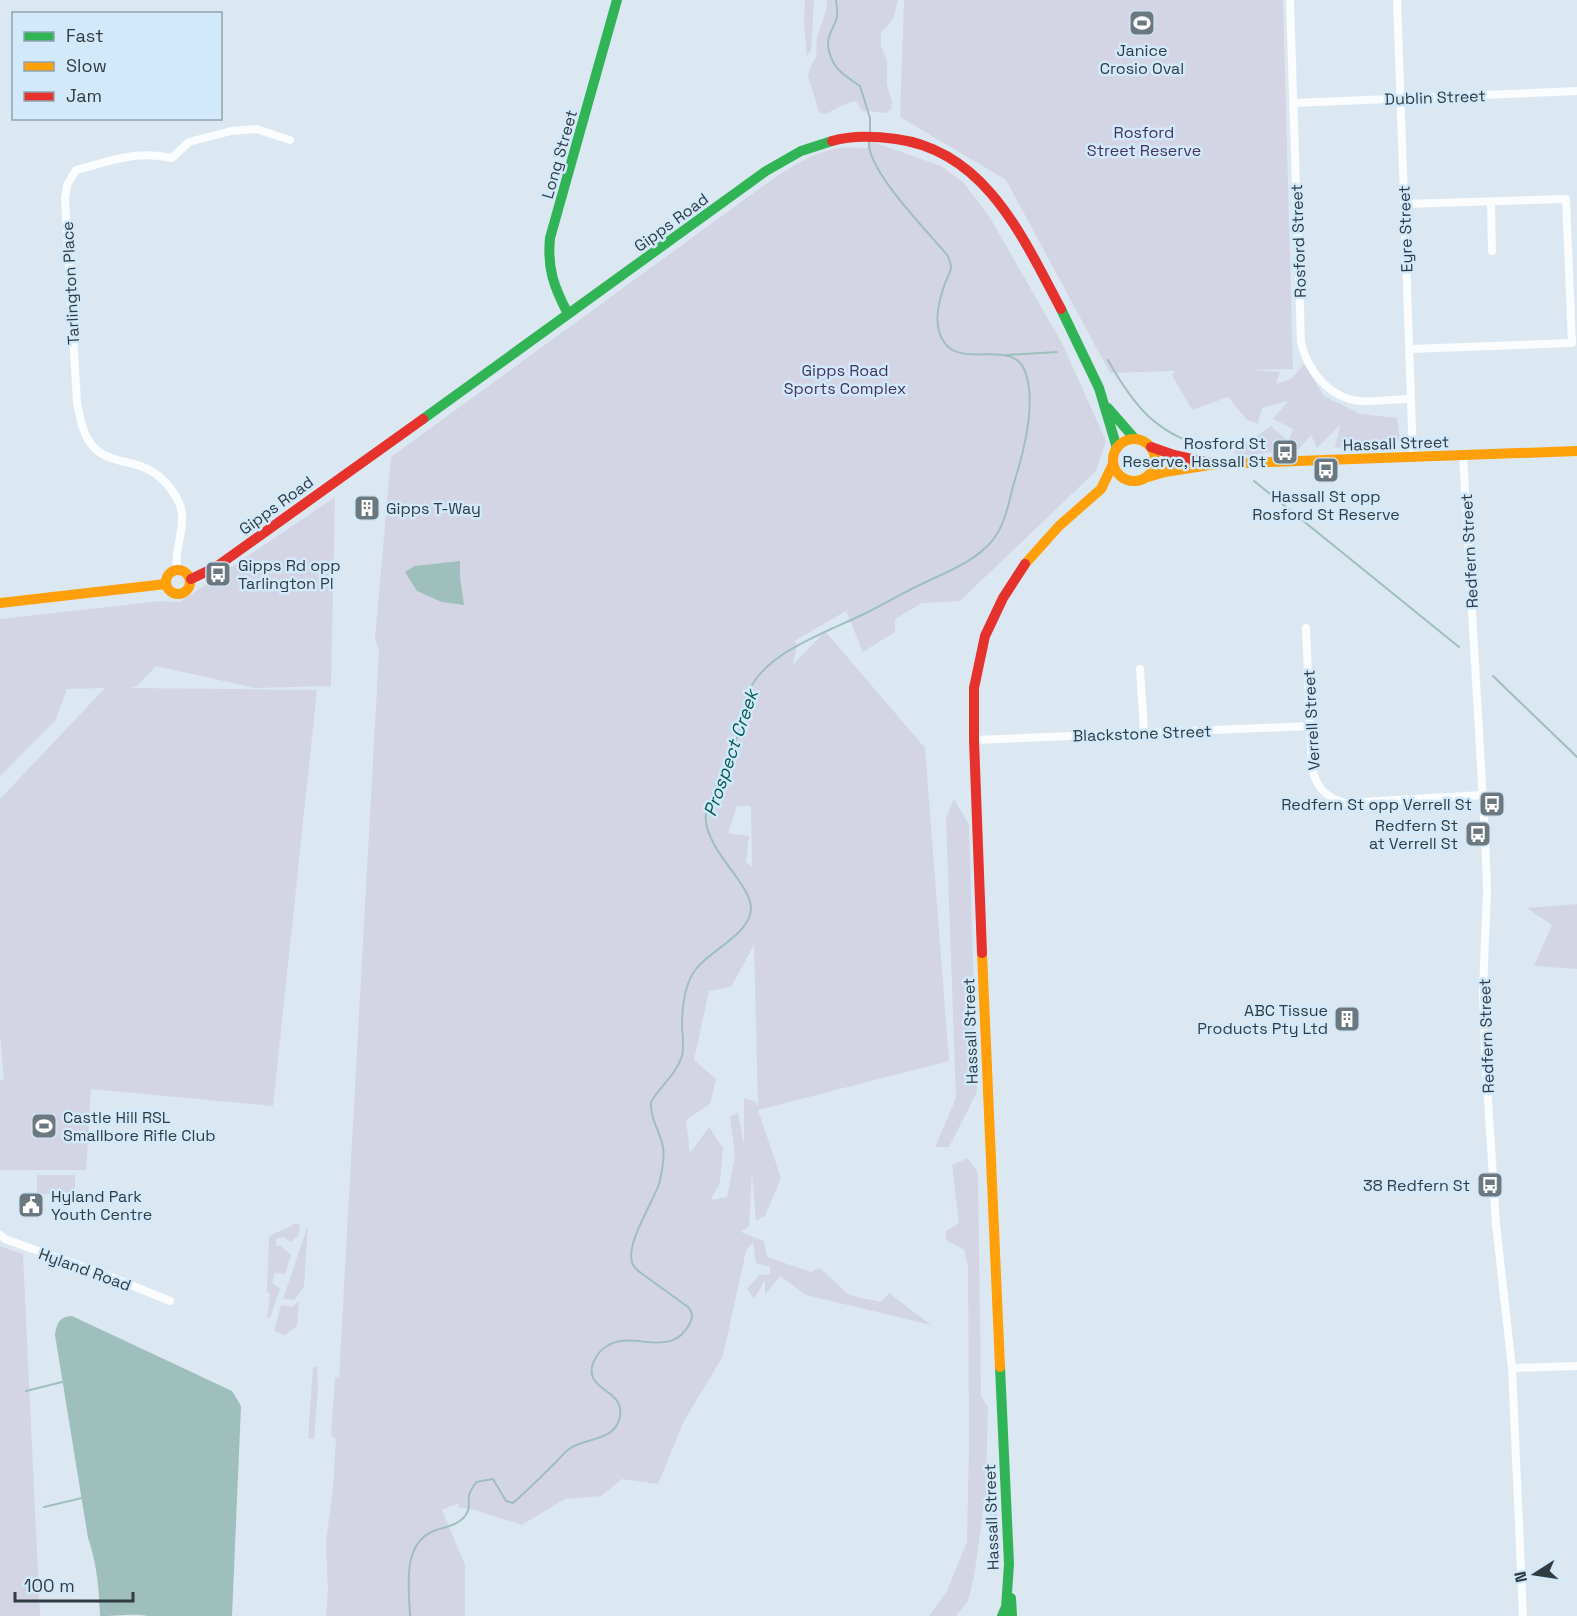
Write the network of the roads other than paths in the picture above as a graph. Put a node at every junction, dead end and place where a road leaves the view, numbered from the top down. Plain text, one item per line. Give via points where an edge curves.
1 (617, 0) edge
2 (1290, 0) edge
3 (1397, 0) edge
4 (1577, 91) edge
5 (1401, 98) junction
6 (1293, 103) junction
7 (290, 140) dead end
8 (1491, 202) junction
9 (1404, 204) junction
10 (1492, 251) dead end
11 (568, 314) junction
12 (1409, 349) junction
13 (1411, 399) junction
14 (1106, 405) junction
15 (1135, 439) junction
16 (1151, 447) junction
17 (1117, 448) junction
18 (1577, 451) edge
19 (1463, 456) junction
20 (1413, 457) junction
21 (1113, 464) junction
22 (1216, 464) junction
23 (1148, 477) junction
24 (1127, 481) junction
25 (1101, 489) junction
26 (177, 569) junction
27 (191, 579) junction
28 (166, 584) junction
29 (0, 603) edge
30 (1306, 628) dead end
31 (1140, 669) dead end
32 (1311, 726) junction
33 (1144, 732) junction
34 (974, 740) junction
35 (1482, 795) junction
36 (0, 1236) edge
37 (170, 1301) dead end
38 (1577, 1366) edge
39 (1512, 1368) junction
40 (1009, 1564) junction
41 (1002, 1616) edge
42 (1012, 1616) edge
43 (1523, 1616) edge

1 - 11 main road, Long Street via 550,238 549,273
2 - 6 street, Rosford Street
3 - 5 street, Eyre Street
4 - 5 street, Dublin Street
5 - 6 street, Dublin Street
5 - 9 street, Eyre Street
6 - 13 street, Rosford Street via 1304,358 1329,388 1344,397 1359,401
7 - 26 street, Tarlington Place via 256,129 231,131 189,142 172,158 137,154 76,170 67,185 81,424 99,452 143,465 160,475 171,489 181,507
8 - 9 street
8 - 10 street
8 - 12 street via 1566,199 1572,343
9 - 12 street, Eyre Street
11 - 14 main road, Gipps Road via 779,163 814,146 882,136 920,144 948,156 967,168 992,193 1068,321
11 - 27 main road, Gipps Road via 216,567
12 - 13 street, Eyre Street
13 - 20 street, Eyre Street
14 - 15 main road, Gipps Road
14 - 17 main road, Gipps Road
15 - 16 main road
15 - 17 main road
16 - 22 main road, Hassall Street
16 - 23 main road via 1155,462
17 - 21 main road
18 - 19 main road, Hassall Street
19 - 20 main road, Hassall Street
19 - 35 street, Redfern Street
20 - 22 main road, Hassall Street
21 - 24 main road
21 - 25 main road, Hassall Street
22 - 23 main road, Hassall Street
23 - 24 main road
24 - 25 main road, Hassall Street
25 - 34 main road, Hassall Street via 1028,559 1003,598 985,636 974,688
26 - 27 main road
26 - 28 main road via 170,573
27 - 28 main road via 183,594 171,592
28 - 29 main road
30 - 32 street, Verrell Street
31 - 33 street
32 - 33 street, Blackstone Street
32 - 35 street, Verrell Street via 1314,778 1323,792 1336,801
33 - 34 street, Blackstone Street
34 - 40 main road, Hassall Street
35 - 39 street, Redfern Street via 1487,890 1485,1053 1496,1224
36 - 37 street, Hyland Road
38 - 39 street
39 - 43 street, Redfern Street
40 - 41 main road, Hassall Street
40 - 42 main road

